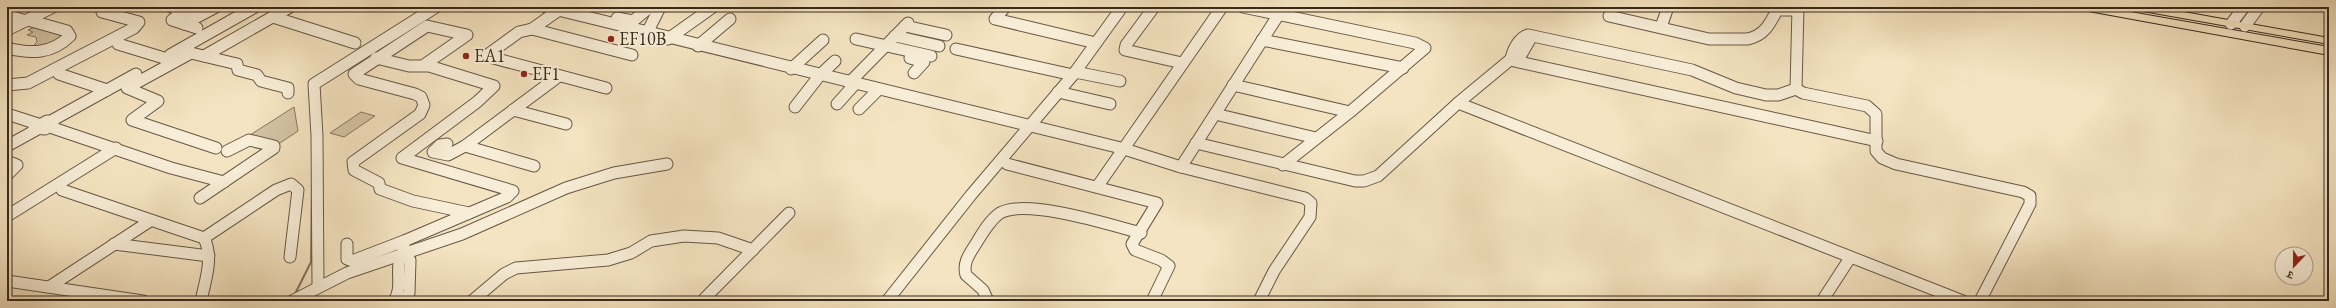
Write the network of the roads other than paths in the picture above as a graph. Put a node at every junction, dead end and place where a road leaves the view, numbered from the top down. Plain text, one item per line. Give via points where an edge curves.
1 (53, 7) edge
2 (107, 7) edge
3 (171, 7) edge
4 (216, 7) edge
5 (255, 7) edge
6 (274, 7) edge
7 (436, 7) edge
8 (546, 7) edge
9 (573, 7) edge
10 (650, 7) edge
11 (660, 7) edge
12 (713, 7) edge
13 (1005, 7) edge
14 (1122, 7) edge
15 (1154, 7) edge
16 (1222, 7) edge
17 (1243, 7) edge
18 (1668, 7) edge
19 (2084, 7) edge
20 (2137, 7) edge
21 (2244, 7) edge
22 (2259, 7) edge
23 (561, 8) edge
24 (586, 8) edge
25 (288, 9) edge
26 (1797, 9) edge
27 (185, 11) junction
28 (202, 14) junction
29 (1279, 14) junction
30 (7, 15) edge
31 (1609, 16) dead end
32 (273, 17) junction
33 (730, 19) dead end
34 (26, 20) junction
35 (184, 24) junction
36 (2231, 24) junction
37 (2245, 26) junction
38 (1661, 27) junction
39 (197, 28) dead end
40 (532, 29) junction
41 (7, 30) edge
42 (647, 33) junction
43 (946, 35) dead end
44 (895, 36) junction
45 (668, 39) junction
46 (856, 39) dead end
47 (823, 40) dead end
48 (1262, 40) junction
49 (2329, 41) edge
50 (355, 43) dead end
51 (1096, 43) junction
52 (118, 44) dead end
53 (698, 46) junction
54 (939, 46) dead end
55 (7, 48) edge
56 (883, 49) junction
57 (956, 49) dead end
58 (2329, 51) edge
59 (632, 55) dead end
60 (204, 56) junction
61 (931, 56) dead end
62 (164, 58) junction
63 (376, 58) junction
64 (1511, 60) junction
65 (835, 61) dead end
66 (1182, 63) junction
67 (424, 65) junction
68 (1403, 68) junction
69 (791, 69) junction
70 (914, 73) dead end
71 (59, 74) dead end
72 (1074, 74) junction
73 (559, 76) junction
74 (820, 76) junction
75 (1120, 81) dead end
76 (852, 84) junction
77 (7, 85) edge
78 (1234, 85) junction
79 (606, 88) dead end
80 (1796, 89) junction
81 (107, 90) junction
82 (878, 90) junction
83 (1058, 92) junction
84 (288, 93) dead end
85 (1458, 103) junction
86 (837, 104) dead end
87 (1110, 104) dead end
88 (795, 107) dead end
89 (859, 109) dead end
90 (513, 110) junction
91 (1350, 112) junction
92 (7, 114) edge
93 (1214, 114) junction
94 (50, 124) junction
95 (566, 124) dead end
96 (1030, 125) junction
97 (37, 127) junction
98 (1316, 138) junction
99 (1877, 141) junction
100 (447, 144) dead end
101 (1196, 144) junction
102 (7, 146) edge
103 (465, 146) junction
104 (116, 148) junction
105 (216, 148) dead end
106 (1124, 149) junction
107 (227, 151) dead end
108 (7, 161) edge
109 (667, 164) dead end
110 (1007, 164) dead end
111 (1283, 165) junction
112 (534, 166) dead end
113 (1181, 167) junction
114 (7, 175) edge
115 (224, 182) junction
116 (1097, 188) junction
117 (62, 190) dead end
118 (200, 198) dead end
119 (469, 213) junction
120 (789, 213) dead end
121 (7, 216) edge
122 (150, 221) junction
123 (1141, 233) junction
124 (204, 238) junction
125 (114, 244) junction
126 (347, 244) dead end
127 (404, 250) junction
128 (753, 250) junction
129 (209, 256) junction
130 (290, 257) dead end
131 (1850, 258) junction
132 (7, 281) edge
133 (49, 287) junction
134 (318, 287) junction
135 (705, 298) dead end
136 (294, 300) edge
137 (143, 301) edge
138 (201, 301) edge
139 (394, 301) edge
140 (405, 301) edge
141 (472, 301) edge
142 (887, 301) edge
143 (988, 301) edge
144 (1152, 301) edge
145 (1259, 301) edge
146 (1822, 301) edge
147 (1963, 301) edge
148 (1980, 301) edge

1 - 34 street
2 - 77 street via 102,12 139,22 134,28 28,82
3 - 27 street
4 - 28 street
5 - 62 street
6 - 25 street
7 - 134 street via 314,84
8 - 23 street
9 - 24 street
10 - 24 street via 633,21
11 - 42 street
12 - 45 street
13 - 51 street via 995,19
14 - 51 street
15 - 66 street via 1125,50
16 - 66 street
17 - 29 street
18 - 38 street
19 - 58 main road
20 - 36 main road
21 - 36 street
22 - 37 street
23 - 40 street
23 - 42 street
25 - 32 street
26 - 38 street via 1777,10 1767,29 1750,39 1714,40
26 - 80 street
27 - 28 street
27 - 35 street via 172,20
28 - 35 street
29 - 48 street
29 - 68 street via 1425,48 1424,52
30 - 34 street
31 - 38 street
32 - 50 street
32 - 60 street
33 - 53 street
34 - 41 street
34 - 55 street via 67,31 70,36 55,46 37,53 24,53
35 - 39 street
36 - 37 main road
37 - 49 main road
40 - 59 street
40 - 73 street via 518,32 486,56
42 - 45 street
43 - 44 street via 907,24
44 - 54 street
44 - 56 street
45 - 53 street
46 - 56 street
47 - 69 street
48 - 68 street
48 - 78 street
51 - 72 street
52 - 62 street
53 - 69 street
56 - 61 street
56 - 70 street via 924,62
56 - 76 street
57 - 72 street
60 - 84 street via 237,64 239,70 256,75 261,81 288,88
60 - 105 street via 187,54 127,88 158,101 132,120
62 - 81 street
63 - 67 street via 409,66
63 - 67 street via 427,26 467,36
63 - 119 street via 354,74 359,79 415,94 421,97 424,105 420,114 353,162 354,170 376,180 380,183 380,189 391,194 432,207
64 - 80 street via 1520,55 1532,36 1692,70 1742,90 1766,95 1778,95
64 - 85 street
64 - 99 street
65 - 74 street
66 - 106 street
67 - 119 street via 494,86 477,102 402,158 513,191 507,197
68 - 91 street
69 - 74 street
71 - 81 street
72 - 75 street
72 - 83 street
73 - 79 street
73 - 90 street
74 - 76 street
74 - 88 street
76 - 82 street
76 - 86 street
78 - 91 street
78 - 93 street
80 - 99 street via 1803,93 1863,105 1873,110 1876,114
81 - 94 street
82 - 89 street
82 - 96 street
83 - 87 street
83 - 96 street
85 - 111 street via 1378,176 1364,181
85 - 131 street
90 - 95 street
90 - 103 street
91 - 98 street
92 - 97 street
93 - 98 street
93 - 101 street
94 - 97 street
94 - 104 street
96 - 106 street
96 - 142 street via 971,194
97 - 102 street
98 - 111 street
99 - 148 street via 1877,154 1896,164 2023,192 2030,196 2030,204
100 - 103 street via 440,145 433,152 448,155
101 - 111 street
101 - 113 street
103 - 112 street
104 - 115 street via 171,168
104 - 121 street
106 - 113 street
106 - 116 street
107 - 115 street via 249,140 274,146
108 - 114 street via 16,165
109 - 127 street via 630,168 590,178 514,209 470,231
110 - 116 street
113 - 145 street via 1305,198 1311,203 1310,217 1274,271
115 - 118 street
116 - 123 street via 1157,203
117 - 122 street
119 - 127 street
120 - 128 street
122 - 124 street
122 - 125 street
123 - 143 street via 1039,210 1010,209 995,219 965,262 963,270 964,274 985,293
123 - 144 street via 1132,248 1169,266
124 - 129 street via 209,244
124 - 130 street via 276,190 291,184 298,190
125 - 129 street
125 - 133 street
126 - 127 street via 348,259 352,261
127 - 134 street
127 - 139 street via 399,263 398,295
127 - 140 street via 410,260 409,293
128 - 135 street
128 - 141 street via 718,238 684,236 651,241 608,260 516,268 504,274
129 - 138 street
131 - 146 street
131 - 147 street
132 - 133 street
133 - 137 street
134 - 136 street

